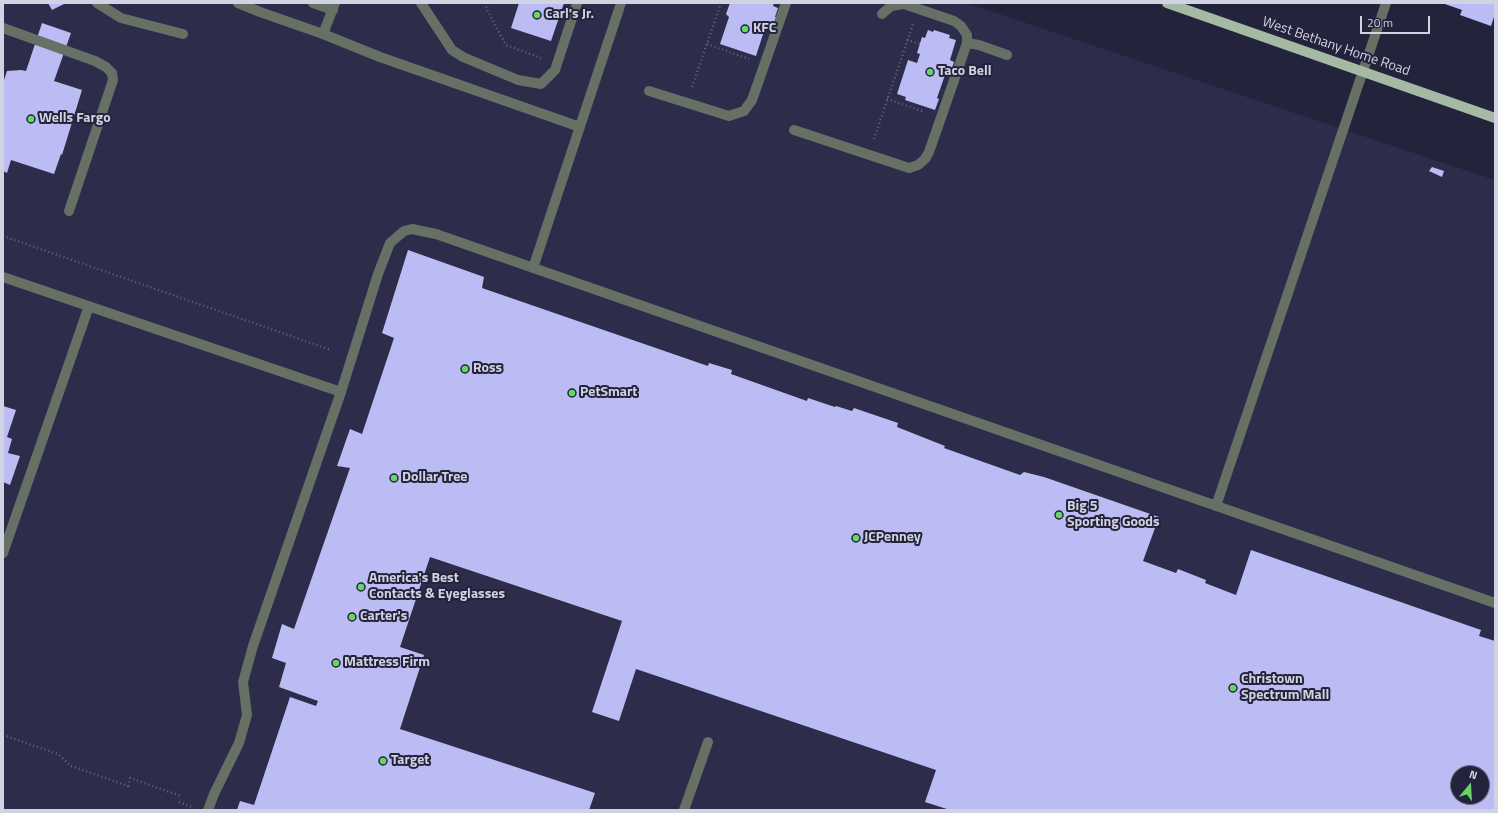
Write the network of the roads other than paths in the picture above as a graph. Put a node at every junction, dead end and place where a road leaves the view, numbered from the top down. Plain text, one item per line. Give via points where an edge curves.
1 (98, 3) edge
2 (238, 3) edge
3 (314, 3) edge
4 (421, 3) edge
5 (577, 3) edge
6 (621, 3) edge
7 (786, 3) edge
8 (1167, 3) edge
9 (1386, 3) edge
10 (334, 6) edge
11 (882, 14) dead end
12 (3, 28) edge
13 (183, 34) dead end
14 (322, 34) junction
15 (967, 43) junction
16 (1007, 55) dead end
17 (1363, 72) junction
18 (649, 91) dead end
19 (1495, 118) edge
20 (580, 127) junction
21 (794, 130) dead end
22 (69, 211) dead end
23 (533, 268) junction
24 (3, 277) edge
25 (89, 306) junction
26 (341, 392) junction
27 (1216, 506) junction
28 (3, 553) edge
29 (1495, 603) edge
30 (708, 742) dead end
31 (208, 810) edge
32 (684, 810) edge

1 - 13 street via 121,18
2 - 14 street
3 - 10 street
4 - 5 street via 452,50 518,80 541,84 554,70
6 - 20 street
7 - 18 street via 752,100 744,111 729,116
8 - 17 main road, West Bethany Home Road
9 - 17 street
10 - 14 street
11 - 15 street via 891,6 904,4 958,23 967,35
12 - 22 street via 95,60 112,73 113,80
14 - 20 street
15 - 16 street
15 - 21 street via 928,152 918,165 909,168
17 - 19 main road, West Bethany Home Road
17 - 27 street
20 - 23 street
23 - 26 street via 436,234 412,229 404,231 390,243
23 - 27 street
24 - 25 street
25 - 26 street
25 - 28 street
26 - 31 street via 243,682 247,715 239,744
27 - 29 street
30 - 32 street

